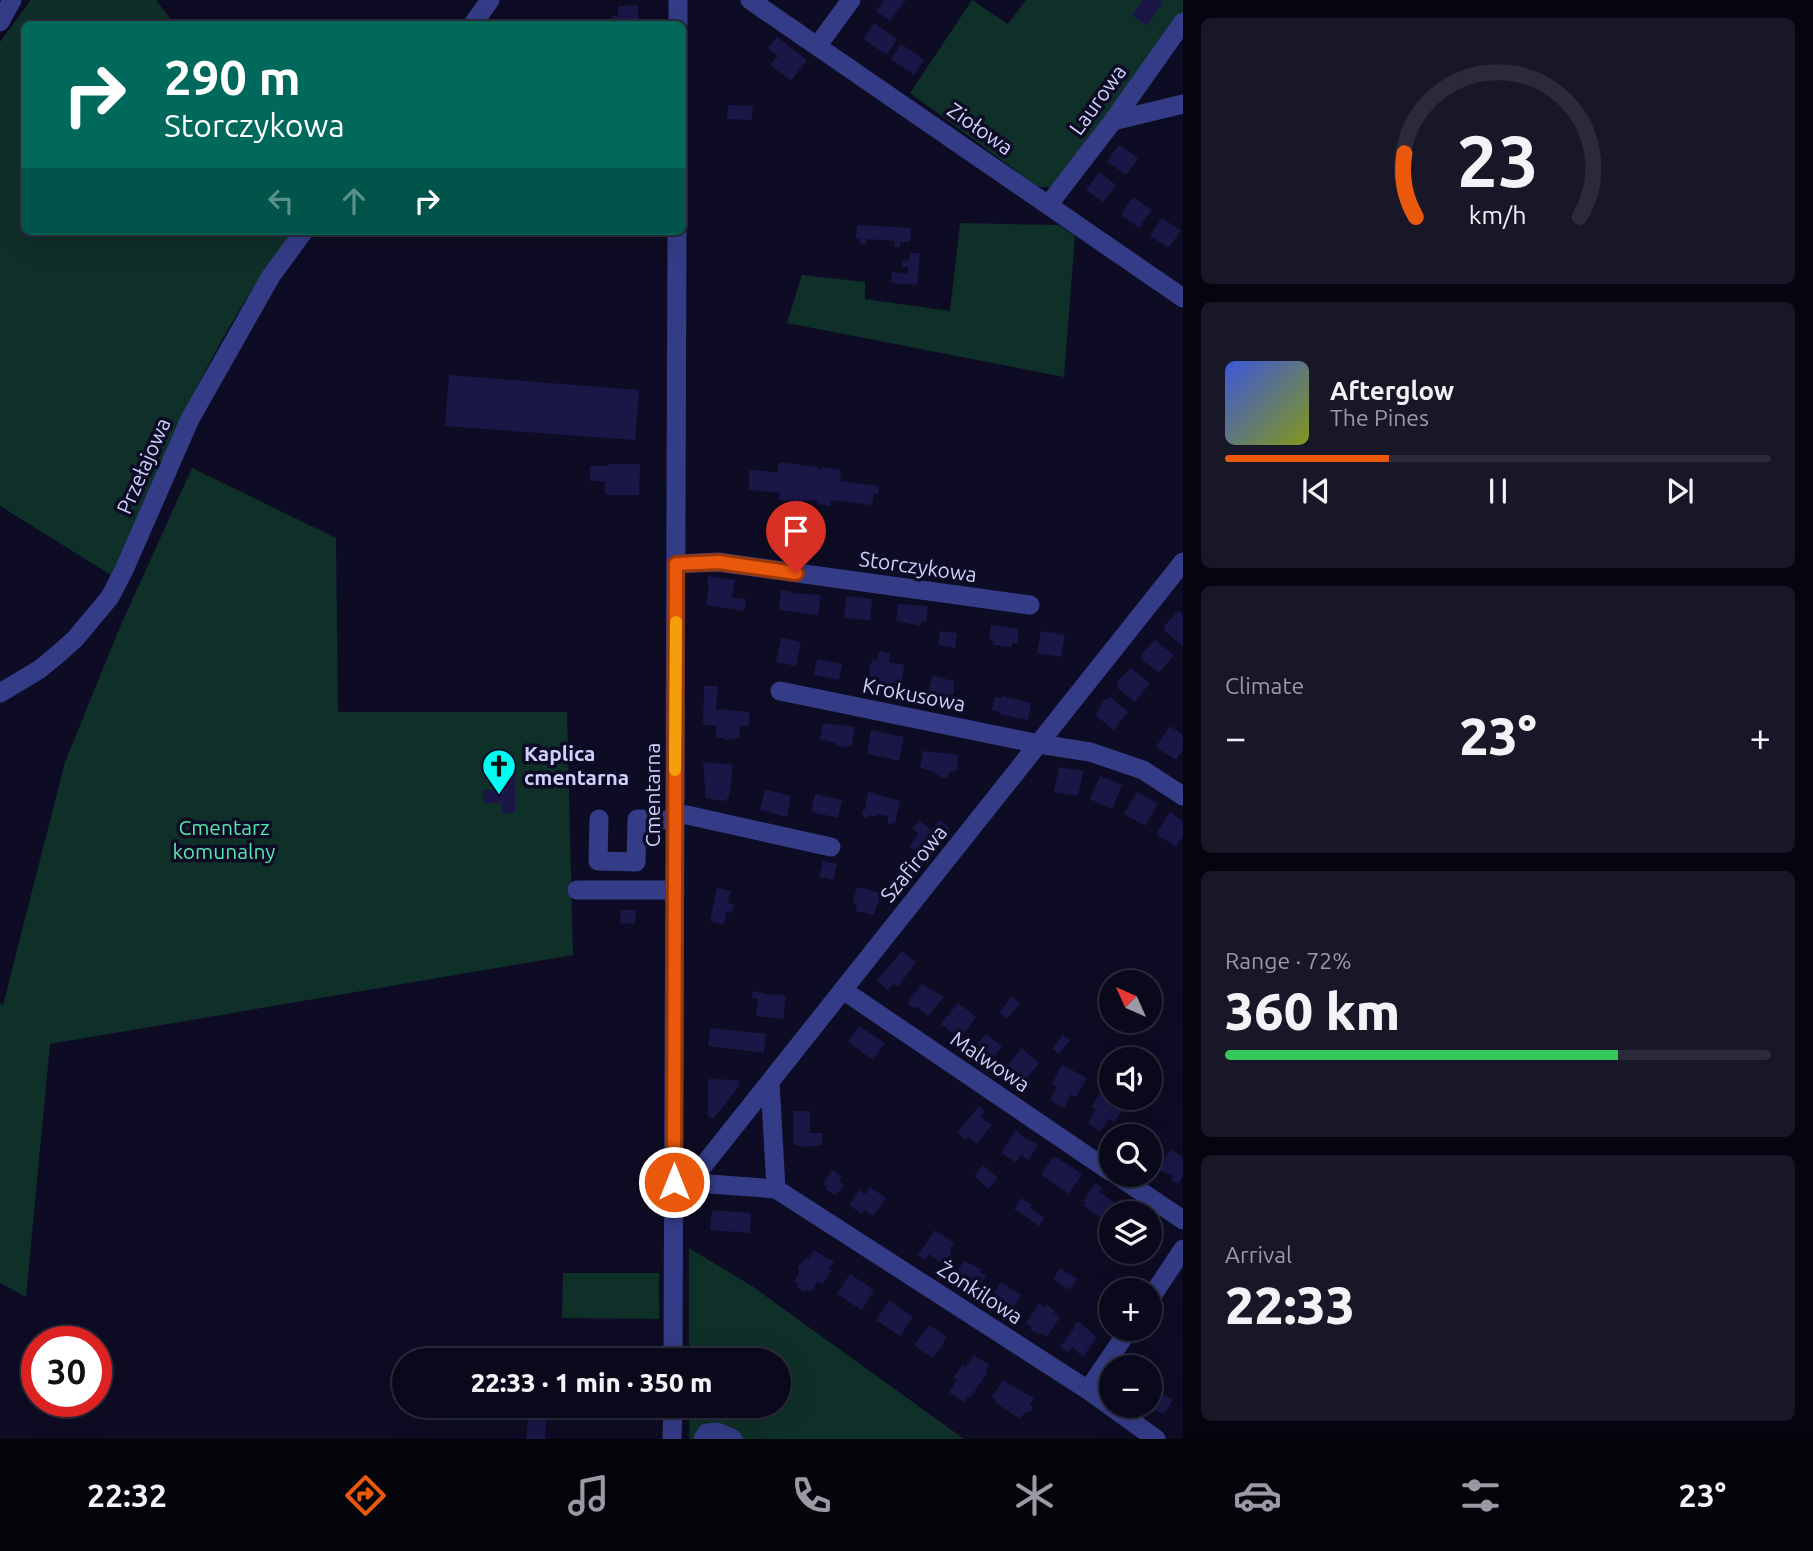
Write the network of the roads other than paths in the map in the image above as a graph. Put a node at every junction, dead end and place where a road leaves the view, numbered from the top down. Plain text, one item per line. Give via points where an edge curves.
1 (12, 0) edge
2 (490, 0) edge
3 (678, 0) edge
4 (750, 0) edge
5 (851, 0) edge
6 (475, 21) edge
7 (678, 21) edge
8 (0, 22) edge
9 (1183, 22) edge
10 (818, 45) junction
11 (1183, 104) edge
12 (1112, 121) junction
13 (1049, 204) junction
14 (301, 235) edge
15 (677, 235) edge
16 (1183, 298) edge
17 (1183, 562) edge
18 (676, 564) junction
19 (1030, 605) dead end
20 (780, 691) dead end
21 (0, 693) edge
22 (1039, 744) junction
23 (1183, 796) edge
24 (599, 818) dead end
25 (675, 818) junction
26 (831, 847) dead end
27 (577, 890) dead end
28 (675, 890) junction
29 (843, 990) junction
30 (769, 1082) junction
31 (1099, 1164) edge
32 (683, 1182) junction
33 (1134, 1187) edge
34 (776, 1189) junction
35 (1183, 1220) edge
36 (1183, 1250) edge
37 (1162, 1281) edge
38 (1121, 1341) edge
39 (674, 1348) edge
40 (1088, 1390) junction
41 (673, 1418) edge
42 (672, 1439) edge
43 (703, 1439) edge
44 (733, 1439) edge
45 (1156, 1439) edge

1 - 8 street
2 - 6 street
3 - 7 street
4 - 10 street, Ziołowa
5 - 10 street
9 - 12 street, Laurowa
10 - 13 street, Ziołowa
11 - 12 street
12 - 13 street, Laurowa
13 - 16 street, Ziołowa
14 - 21 street, Przełajowa via 264,287 190,419 110,597 57,656
15 - 18 street, Cmentarna
17 - 22 street, Szafirowa
18 - 19 street, Storczykowa via 718,562
18 - 25 street, Cmentarna
20 - 22 street, Krokusowa
22 - 23 street, Krokusowa via 1090,752 1143,770
22 - 29 street, Szafirowa
24 - 25 street via 598,861 636,862 637,819
25 - 26 street via 687,815
25 - 28 street, Cmentarna
27 - 28 street
28 - 32 street, Cmentarna
29 - 30 street, Szafirowa
29 - 31 street, Malwowa
30 - 32 street, Szafirowa
30 - 34 street
32 - 34 street, Żonkilowa
32 - 39 street, Cmentarna
33 - 35 street, Malwowa
34 - 40 street, Żonkilowa
36 - 37 street
38 - 40 street
40 - 45 street, Żonkilowa
41 - 42 street
43 - 44 street via 714,1431

